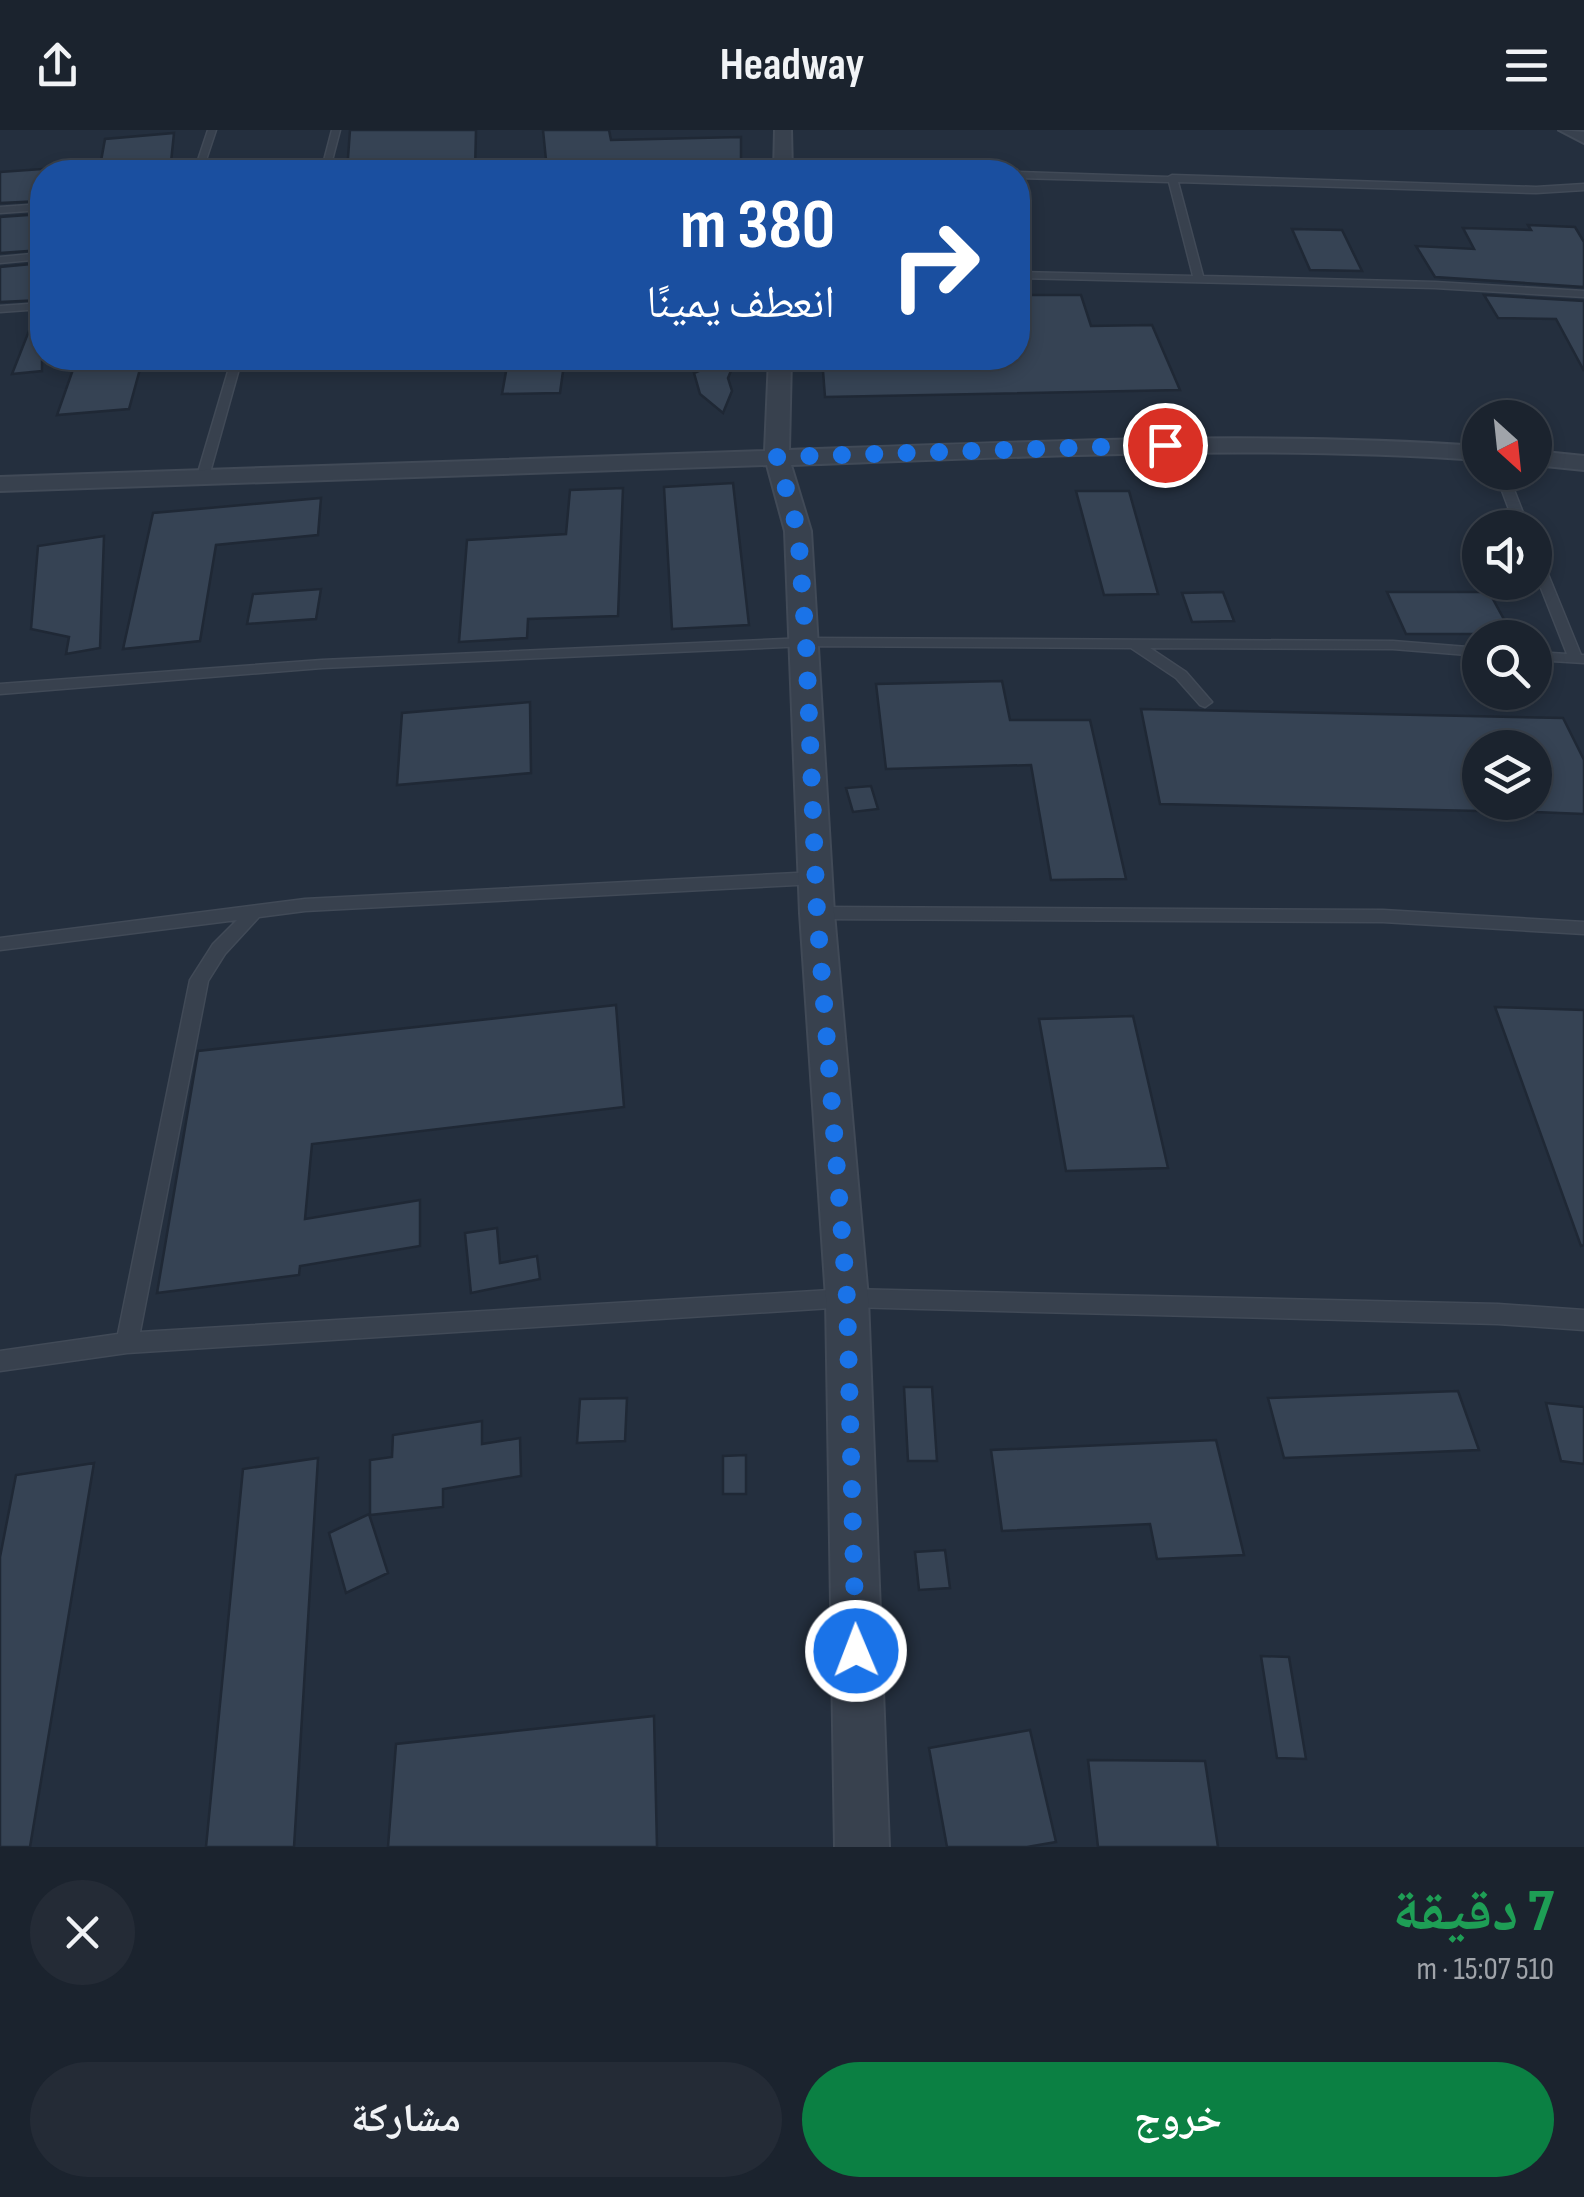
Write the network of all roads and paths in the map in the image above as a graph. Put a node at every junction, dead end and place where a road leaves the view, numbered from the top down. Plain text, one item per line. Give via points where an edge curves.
1 (212, 130) edge
2 (336, 130) edge
3 (783, 130) edge
4 (1567, 130) edge
5 (1584, 138) edge
6 (202, 160) edge
7 (328, 160) edge
8 (783, 160) edge
9 (1030, 175) edge
10 (1172, 178) junction
11 (1584, 187) edge
12 (30, 208) edge
13 (0, 210) edge
14 (30, 257) edge
15 (0, 260) edge
16 (1030, 275) edge
17 (1198, 277) junction
18 (1584, 294) edge
19 (30, 307) edge
20 (0, 309) edge
21 (234, 370) edge
22 (780, 370) edge
23 (1462, 452) edge
24 (777, 457) junction
25 (1552, 459) edge
26 (1584, 462) edge
27 (203, 476) junction
28 (0, 484) edge
29 (1552, 596) edge
30 (806, 642) junction
31 (1133, 643) junction
32 (1462, 651) edge
33 (1552, 657) edge
34 (1580, 659) edge
35 (0, 689) edge
36 (1205, 702) dead end
37 (816, 895) junction
38 (252, 915) junction
39 (1584, 928) edge
40 (0, 944) edge
41 (847, 1298) junction
42 (1584, 1320) edge
43 (127, 1343) junction
44 (0, 1362) edge
45 (862, 1847) edge

1 - 6 lane
2 - 7 lane
3 - 8 street
4 - 5 street
9 - 10 lane
10 - 11 lane
10 - 17 lane
12 - 13 lane
14 - 15 lane
16 - 17 lane
17 - 18 lane
19 - 20 lane
21 - 27 lane
22 - 24 street
23 - 24 street via 1165,445
24 - 27 street
24 - 30 street via 798,531
25 - 26 street
27 - 28 street
29 - 34 lane
30 - 31 lane
30 - 35 lane via 342,663
30 - 37 street
31 - 32 lane
31 - 36 lane via 1181,675
33 - 34 lane
37 - 38 lane via 305,905
37 - 39 lane
37 - 41 street
38 - 40 lane
38 - 43 lane via 199,980
41 - 42 lane
41 - 43 lane
41 - 45 street
43 - 44 lane

